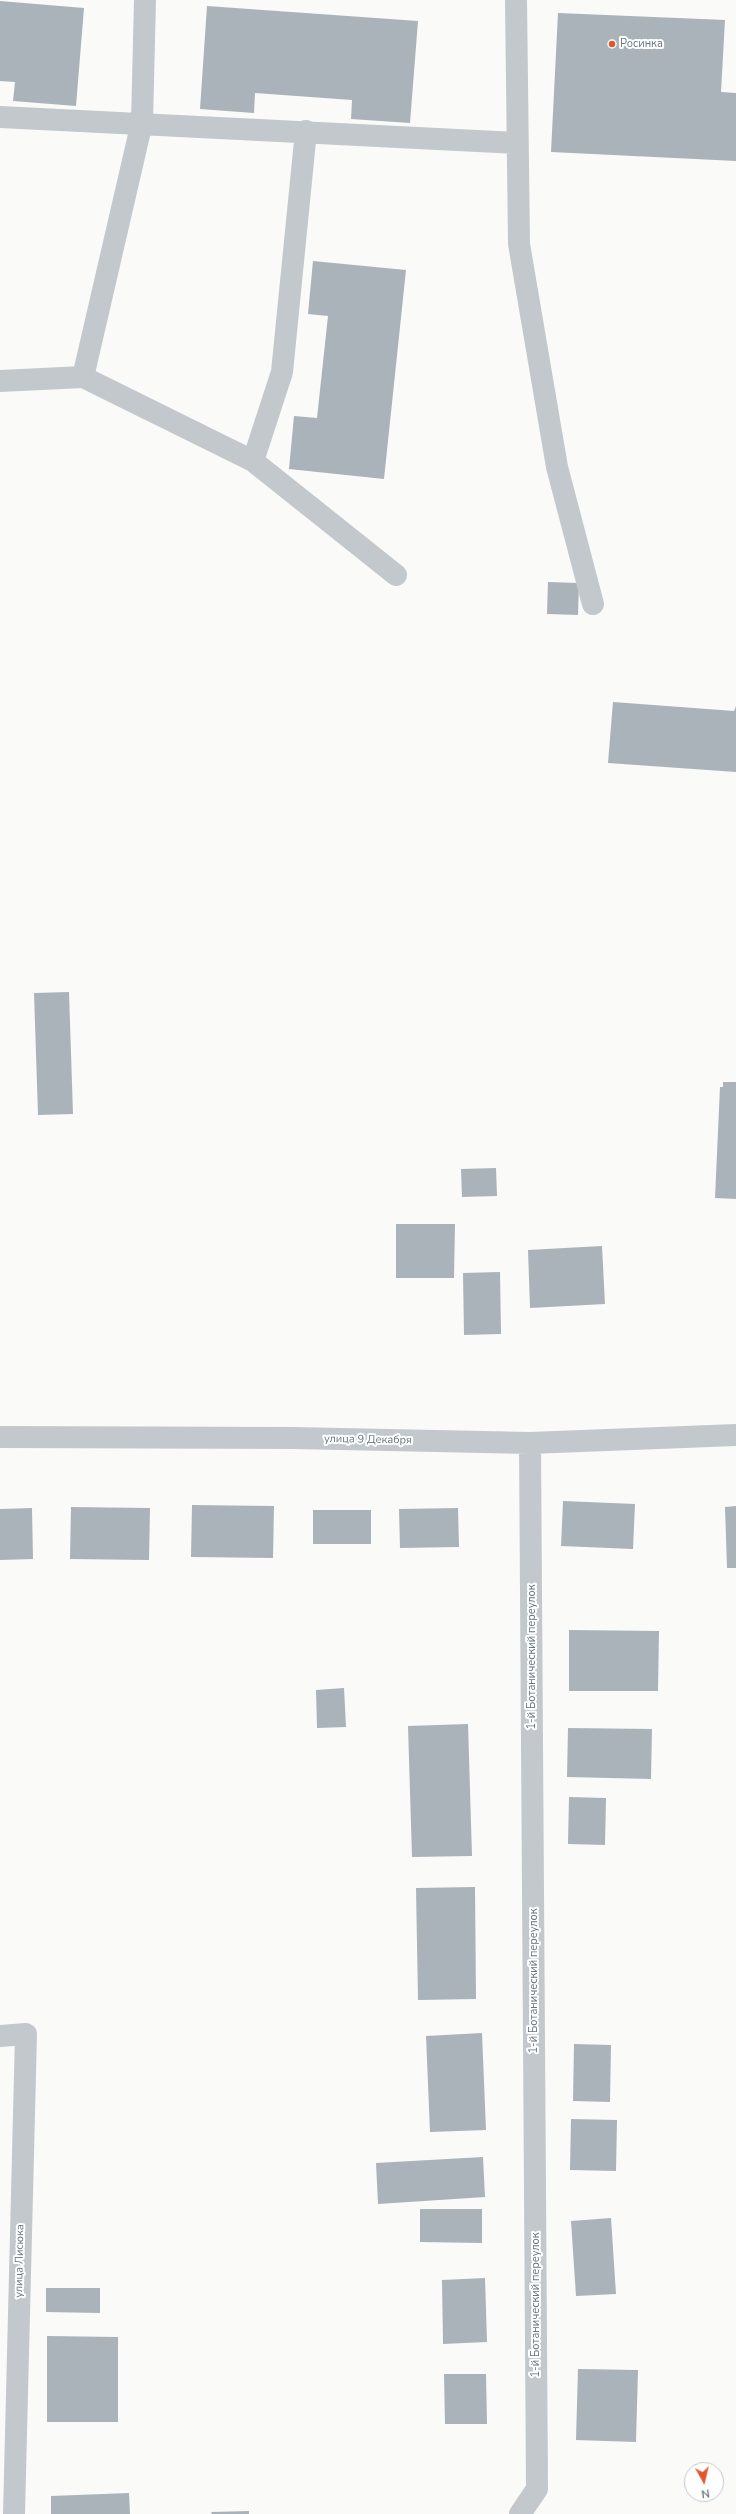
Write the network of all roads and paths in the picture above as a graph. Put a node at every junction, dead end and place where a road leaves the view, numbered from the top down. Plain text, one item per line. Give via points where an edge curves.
1 (145, 0) edge
2 (516, 0) edge
3 (0, 117) edge
4 (142, 122) junction
5 (306, 131) junction
6 (518, 143) junction
7 (83, 377) junction
8 (0, 380) edge
9 (253, 461) junction
10 (396, 575) dead end
11 (593, 604) dead end
12 (736, 1435) edge
13 (0, 1437) edge
14 (530, 1443) junction
15 (0, 2036) edge
16 (14, 2514) edge
17 (520, 2514) edge

1 - 4 street
2 - 6 street
3 - 4 street
4 - 5 street
4 - 7 street
5 - 6 street
5 - 9 street via 282,372
6 - 11 street via 519,244 557,467
7 - 8 street
7 - 9 street
9 - 10 street
12 - 14 street, улица 9 Декабря
13 - 14 street, улица 9 Декабря via 294,1438
14 - 17 street, 1-й Ботанический переулок via 537,2489
15 - 16 street, улица Лисюка via 26,2034

